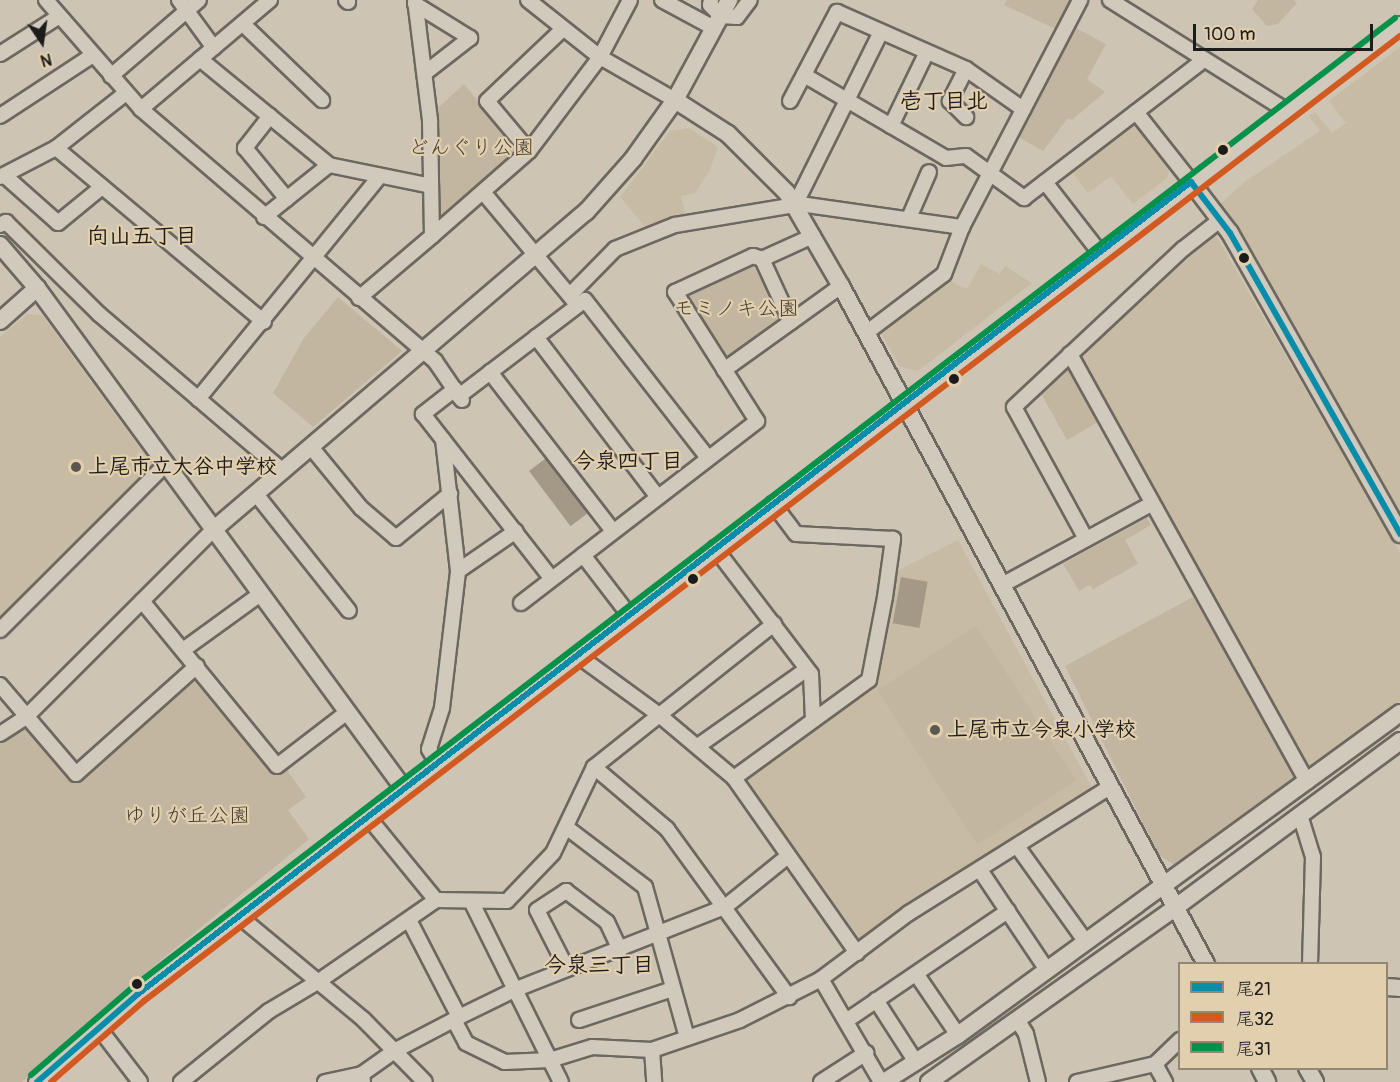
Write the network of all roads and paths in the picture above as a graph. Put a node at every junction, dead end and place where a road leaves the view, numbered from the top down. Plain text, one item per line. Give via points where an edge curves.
1 (46, 0) edge
2 (199, 0) edge
3 (270, 0) edge
4 (528, 0) edge
5 (630, 0) edge
6 (662, 0) edge
7 (711, 0) edge
8 (729, 0) edge
9 (750, 0) edge
10 (1080, 0) edge
11 (1110, 0) edge
12 (415, 2) edge
13 (182, 5) edge
14 (841, 6) edge
15 (58, 16) junction
16 (718, 22) junction
17 (243, 24) junction
18 (1400, 25) edge
19 (563, 29) junction
20 (881, 32) junction
21 (214, 48) junction
22 (927, 52) junction
23 (0, 54) edge
24 (93, 55) junction
25 (600, 57) junction
26 (200, 59) junction
27 (1204, 60) junction
28 (966, 69) junction
29 (425, 73) junction
30 (804, 75) junction
31 (111, 76) junction
32 (126, 93) junction
33 (322, 100) dead end
34 (675, 100) junction
35 (847, 100) junction
36 (790, 101) dead end
37 (141, 109) junction
38 (1023, 109) junction
39 (1287, 111) junction
40 (1136, 112) junction
41 (0, 116) edge
42 (270, 116) junction
43 (966, 117) dead end
44 (891, 126) junction
45 (56, 148) junction
46 (529, 151) junction
47 (329, 165) junction
48 (929, 172) dead end
49 (992, 172) junction
50 (2, 176) edge
51 (380, 176) junction
52 (1046, 182) junction
53 (1191, 182) junction
54 (431, 186) junction
55 (102, 187) junction
56 (483, 192) junction
57 (287, 199) junction
58 (797, 205) junction
59 (264, 217) junction
60 (909, 219) junction
61 (1220, 220) junction
62 (0, 225) edge
63 (962, 227) junction
64 (432, 236) junction
65 (813, 236) junction
66 (0, 245) edge
67 (1100, 253) junction
68 (536, 254) junction
69 (311, 257) junction
70 (762, 259) junction
71 (841, 286) junction
72 (37, 288) junction
73 (359, 298) junction
74 (574, 300) junction
75 (0, 321) edge
76 (264, 321) junction
77 (791, 322) junction
78 (866, 333) junction
79 (537, 337) junction
80 (420, 351) junction
81 (1070, 354) junction
82 (724, 370) junction
83 (490, 372) junction
84 (458, 395) junction
85 (198, 399) junction
86 (905, 405) junction
87 (443, 440) junction
88 (311, 447) junction
89 (708, 458) junction
90 (166, 464) junction
91 (283, 471) junction
92 (256, 494) junction
93 (450, 494) junction
94 (658, 497) junction
95 (773, 504) junction
96 (1151, 504) junction
97 (212, 531) junction
98 (516, 531) junction
99 (613, 531) junction
100 (1400, 534) edge
101 (1086, 539) junction
102 (715, 548) junction
103 (583, 555) junction
104 (458, 571) junction
105 (552, 579) junction
106 (1002, 585) junction
107 (259, 596) junction
108 (142, 601) junction
109 (521, 603) dead end
110 (349, 611) dead end
111 (629, 615) junction
112 (774, 624) junction
113 (0, 630) edge
114 (183, 650) junction
115 (576, 655) junction
116 (197, 666) junction
117 (807, 669) junction
118 (0, 686) edge
119 (346, 713) junction
120 (1400, 713) edge
121 (658, 714) junction
122 (25, 718) junction
123 (813, 719) junction
124 (0, 734) edge
125 (1400, 741) edge
126 (698, 746) junction
127 (437, 763) junction
128 (594, 767) junction
129 (734, 778) junction
130 (1307, 782) junction
131 (1110, 787) junction
132 (404, 789) junction
133 (1300, 815) junction
134 (368, 817) junction
135 (566, 827) junction
136 (1017, 846) junction
137 (788, 856) junction
138 (980, 870) junction
139 (1164, 886) junction
140 (436, 900) junction
141 (471, 901) junction
142 (725, 907) junction
143 (1176, 907) junction
144 (1008, 911) junction
145 (239, 916) junction
146 (409, 920) junction
147 (657, 935) junction
148 (1086, 942) junction
149 (620, 950) junction
150 (857, 953) junction
151 (1205, 962) edge
152 (1310, 962) edge
153 (567, 969) junction
154 (1047, 970) junction
155 (917, 975) junction
156 (821, 979) junction
157 (319, 981) junction
158 (673, 988) junction
159 (514, 990) junction
160 (789, 997) junction
161 (876, 1000) junction
162 (457, 1018) junction
163 (579, 1020) dead end
164 (846, 1021) junction
165 (1018, 1021) junction
166 (98, 1027) junction
167 (958, 1035) junction
168 (687, 1037) junction
169 (1178, 1041) edge
170 (396, 1050) junction
171 (652, 1050) junction
172 (866, 1053) junction
173 (550, 1060) junction
174 (916, 1062) junction
175 (1155, 1064) junction
176 (362, 1078) edge
177 (184, 1080) edge
178 (1084, 1081) edge
179 (37, 1082) edge
180 (140, 1082) edge
181 (325, 1082) edge
182 (425, 1082) edge
183 (561, 1082) edge
184 (654, 1082) edge
185 (821, 1082) edge
186 (883, 1082) edge
187 (929, 1082) edge
188 (1038, 1082) edge
189 (1165, 1082) edge

1 - 15 street
2 - 13 street
3 - 17 street
4 - 19 street
5 - 25 street
6 - 16 street
7 - 16 street
8 - 16 street
9 - 16 street via 736,17
10 - 38 street
11 - 27 street
12 - 29 street
12 - 29 street via 470,38
13 - 21 street
13 - 31 street
14 - 20 street
14 - 30 street
15 - 23 street
15 - 24 street
16 - 34 street
17 - 21 street
17 - 33 street
18 - 39 street
19 - 25 street
19 - 46 street via 487,101
20 - 22 street
20 - 35 street
21 - 26 street
22 - 28 street
22 - 44 street
24 - 31 street
24 - 41 street
25 - 34 street
25 - 46 street
26 - 37 street
26 - 42 street
27 - 39 street
27 - 40 street
28 - 38 street
28 - 43 street via 950,101
29 - 54 street
30 - 35 street
30 - 36 street
31 - 32 street
32 - 37 street
32 - 45 street
34 - 58 street via 729,134 765,166
34 - 68 street via 633,159 586,212
35 - 44 street
35 - 58 street
37 - 59 street
38 - 49 street
39 - 53 street
40 - 52 street
40 - 53 street
42 - 47 street
42 - 57 street via 245,148
44 - 49 street via 946,158 966,156
45 - 50 street
45 - 55 street
46 - 56 street
47 - 51 street
47 - 57 street
48 - 60 street
49 - 52 street via 1024,198
49 - 63 street
50 - 55 street via 58,223
51 - 54 street
51 - 69 street
52 - 67 street
53 - 61 street
53 - 67 street
54 - 64 street
55 - 76 street
56 - 64 street
56 - 68 street
57 - 59 street
58 - 60 street
58 - 65 street
58 - 74 street via 655,231 615,249
59 - 69 street
60 - 63 street
61 - 81 street
61 - 100 street
62 - 85 street via 6,222 99,314
63 - 78 street via 944,274
64 - 73 street
65 - 70 street
65 - 71 street
66 - 72 street
67 - 86 street
68 - 74 street
68 - 80 street
69 - 73 street
69 - 76 street
70 - 77 street
70 - 82 street via 753,256 675,291
71 - 77 street
71 - 78 street
72 - 75 street
72 - 90 street
73 - 80 street
74 - 79 street
74 - 89 street via 585,300
76 - 85 street
77 - 82 street
78 - 86 street
79 - 83 street
79 - 94 street
80 - 84 street via 435,361
80 - 88 street
81 - 96 street
81 - 101 street via 1014,407
82 - 89 street via 757,421
83 - 84 street
83 - 99 street
84 - 87 street via 423,414
85 - 91 street
86 - 95 street
86 - 106 street
87 - 93 street
87 - 98 street
88 - 91 street
88 - 93 street via 361,508 396,538
89 - 94 street
90 - 97 street
90 - 113 street
91 - 92 street
92 - 97 street
92 - 110 street
93 - 104 street
94 - 99 street
95 - 102 street
95 - 123 street via 796,534 893,539 869,680
96 - 101 street
96 - 130 street
97 - 107 street
97 - 108 street
98 - 104 street
98 - 105 street
99 - 103 street
101 - 106 street
102 - 111 street
102 - 112 street
103 - 105 street
103 - 111 street
104 - 127 street via 442,708 429,749
105 - 109 street
106 - 131 street
107 - 114 street
107 - 119 street
108 - 114 street
108 - 122 street
111 - 115 street
112 - 117 street
112 - 121 street
114 - 116 street
115 - 121 street
115 - 127 street
116 - 119 street via 278,766
116 - 122 street via 76,774
117 - 123 street via 812,674
117 - 126 street
118 - 122 street
119 - 132 street
120 - 130 street
121 - 126 street
121 - 128 street
122 - 124 street
123 - 129 street
125 - 133 street
126 - 129 street
127 - 132 street
128 - 135 street
128 - 142 street via 668,829
129 - 137 street
130 - 139 street
131 - 136 street
131 - 139 street
132 - 134 street
133 - 143 street
133 - 152 street via 1312,857
134 - 140 street
134 - 145 street
135 - 141 street via 553,853 507,901
135 - 147 street via 645,887
136 - 138 street
136 - 148 street
137 - 142 street
137 - 150 street
138 - 144 street
138 - 150 street via 909,912
139 - 143 street
139 - 148 street
140 - 141 street
140 - 146 street
141 - 159 street
142 - 147 street
142 - 160 street
143 - 151 street
143 - 165 street
144 - 154 street
144 - 155 street
145 - 157 street
145 - 166 street
146 - 157 street
146 - 162 street
147 - 149 street
147 - 158 street
148 - 154 street
149 - 153 street
149 - 153 street via 607,922 566,891 537,910
150 - 156 street
153 - 159 street
154 - 167 street
155 - 161 street
155 - 167 street
156 - 160 street
156 - 164 street
157 - 170 street
157 - 177 street via 269,1011
158 - 163 street via 622,1013
158 - 168 street
159 - 162 street
159 - 173 street
160 - 168 street
161 - 164 street
161 - 174 street
162 - 170 street
162 - 173 street via 466,1043 505,1062
164 - 172 street
165 - 187 street
165 - 188 street via 1026,1034
166 - 179 street
166 - 180 street
167 - 174 street
168 - 171 street
169 - 175 street
170 - 176 street
170 - 182 street
171 - 173 street via 592,1047
171 - 184 street
172 - 185 street
172 - 186 street
173 - 183 street
174 - 186 street
175 - 178 street
175 - 189 street
176 - 181 street

